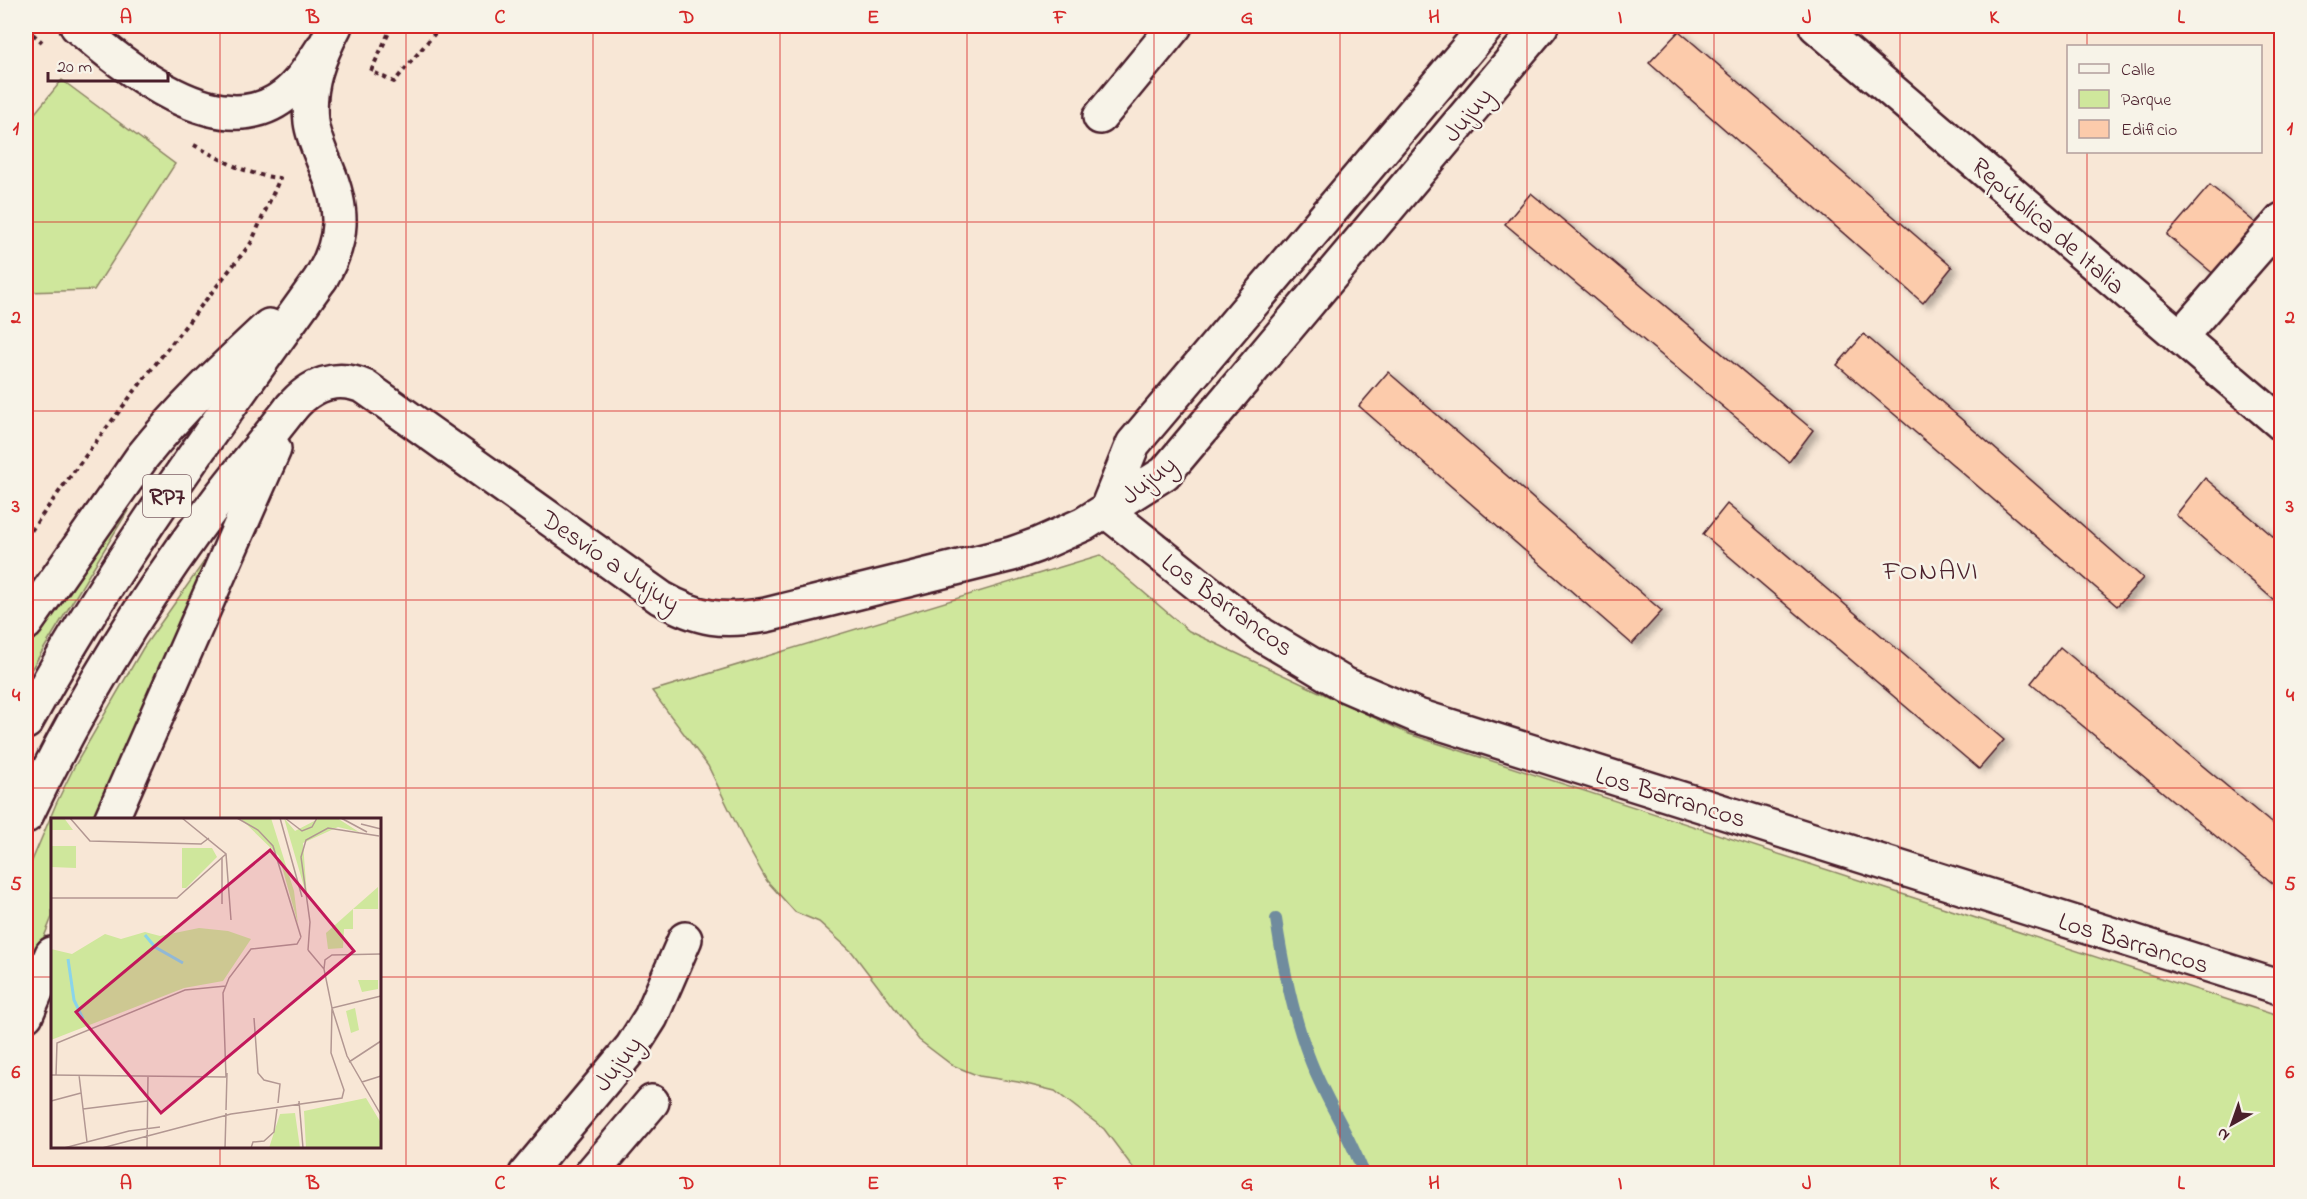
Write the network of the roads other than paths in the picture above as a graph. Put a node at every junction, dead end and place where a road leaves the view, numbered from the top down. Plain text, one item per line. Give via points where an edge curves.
1 (77, 26) edge
2 (1175, 26) edge
3 (1486, 26) edge
4 (1541, 26) edge
5 (1816, 26) edge
6 (329, 37) edge
7 (1100, 117) dead end
8 (2282, 220) edge
9 (321, 278) junction
10 (2181, 337) junction
11 (291, 408) junction
12 (2282, 424) edge
13 (1106, 511) junction
14 (26, 623) edge
15 (26, 722) edge
16 (26, 816) edge
17 (111, 818) edge
18 (685, 939) dead end
19 (51, 956) edge
20 (2282, 988) edge
21 (26, 1015) edge
22 (652, 1102) dead end
23 (526, 1173) edge
24 (591, 1173) edge

1 - 6 main road via 111,55 180,98 238,112 262,109 285,96 305,75
2 - 7 main road
3 - 13 main road, Jujuy via 1133,444
4 - 13 main road, Jujuy via 1165,473
5 - 10 main road, República de Italia
6 - 9 main road via 311,87 311,124 331,179 340,223 338,244
8 - 10 main road
9 - 14 main road via 207,383 159,435
9 - 15 main road, RP7 via 146,528 77,633
10 - 12 main road, República de Italia
11 - 13 main road, Desvío a Jujuy via 306,393 326,383 354,382 661,598 686,611 713,618 732,620 766,615 1012,554 1061,536
11 - 16 main road, RP7 via 220,497 153,593 61,747
11 - 17 main road
13 - 20 main road, Los Barrancos via 1262,635 1346,685 1418,716
18 - 23 main road, Jujuy via 651,1017 632,1047
19 - 21 main road
22 - 24 main road

